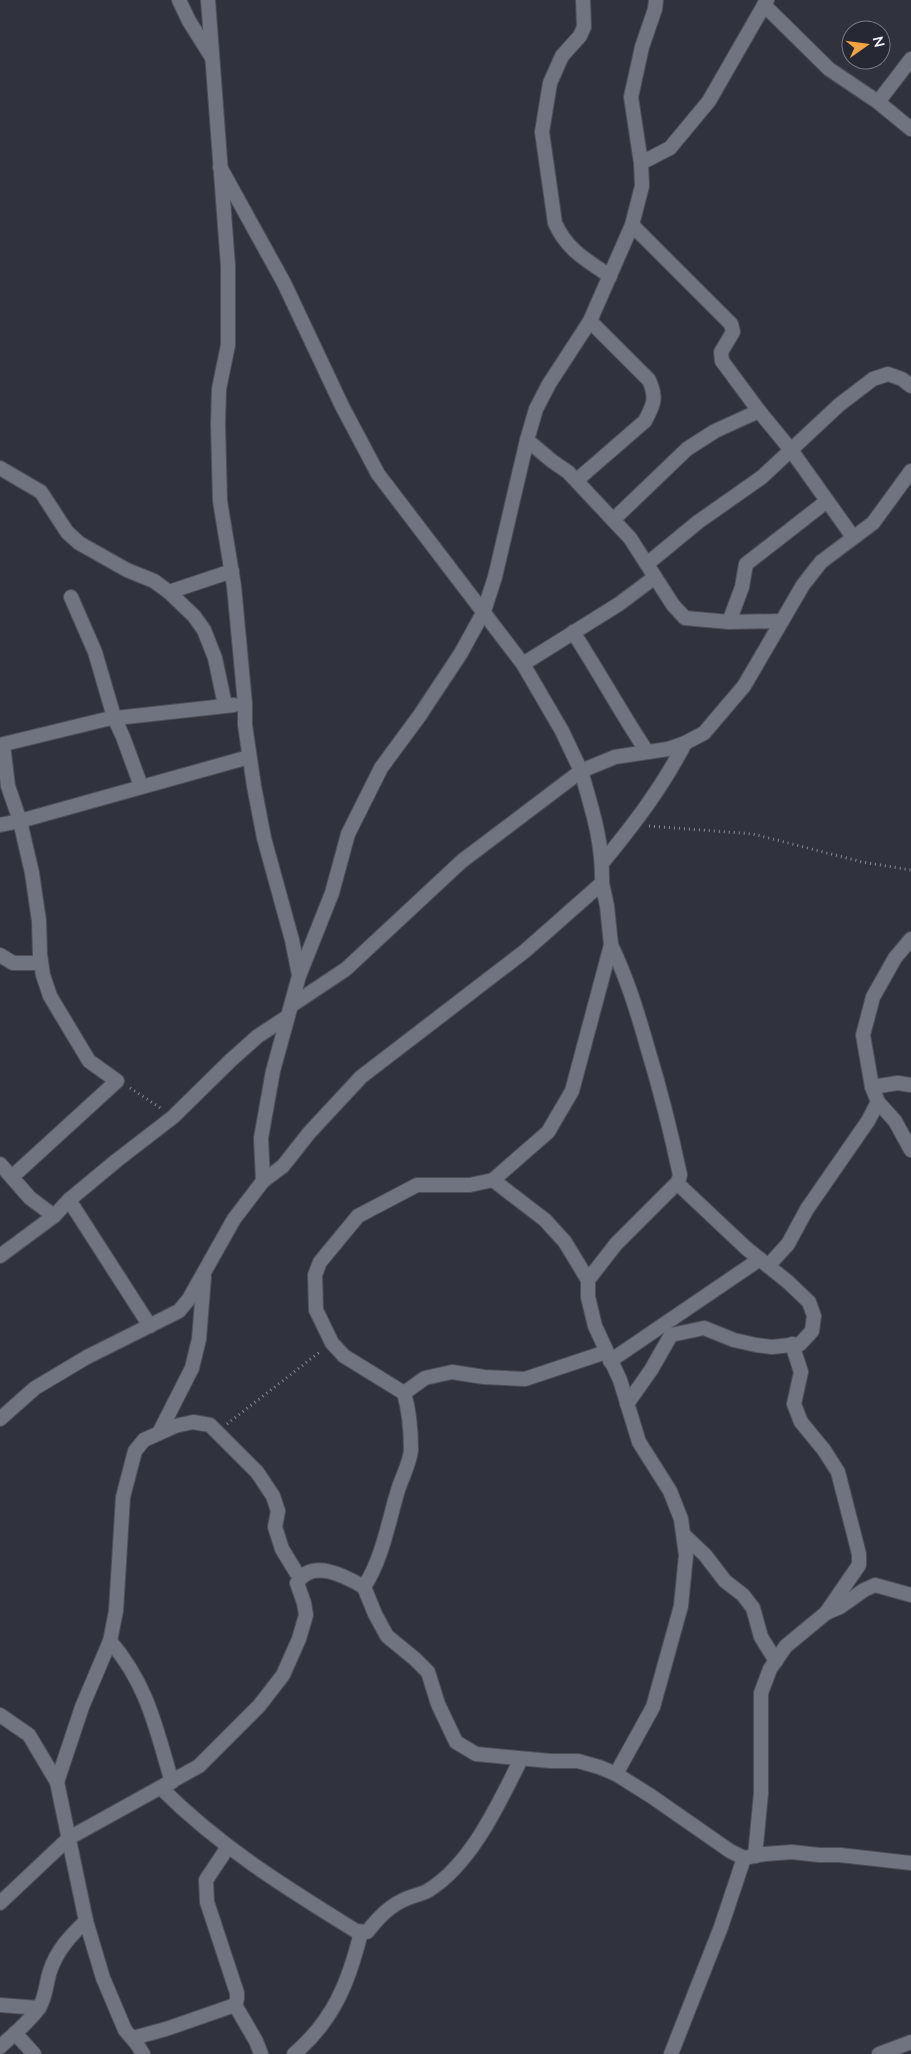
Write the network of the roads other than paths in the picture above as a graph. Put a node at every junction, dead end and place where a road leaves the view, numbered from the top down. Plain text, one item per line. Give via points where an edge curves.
1 (179, 0) edge
2 (208, 0) edge
3 (583, 0) edge
4 (656, 0) edge
5 (765, 3) edge
6 (213, 59) junction
7 (910, 62) edge
8 (878, 102) junction
9 (911, 129) edge
10 (641, 163) junction
11 (220, 167) junction
12 (632, 225) junction
13 (610, 276) junction
14 (590, 321) junction
15 (911, 386) edge
16 (759, 411) junction
17 (527, 440) junction
18 (791, 450) junction
19 (0, 468) edge
20 (577, 480) junction
21 (908, 481) edge
22 (827, 501) junction
23 (613, 520) junction
24 (853, 537) junction
25 (648, 564) junction
26 (232, 571) junction
27 (655, 577) junction
28 (169, 592) junction
29 (70, 597) dead end
30 (484, 611) junction
31 (782, 621) junction
32 (730, 622) junction
33 (573, 632) junction
34 (524, 664) junction
35 (245, 704) junction
36 (225, 705) junction
37 (114, 718) junction
38 (685, 743) junction
39 (1, 745) edge
40 (647, 752) junction
41 (249, 757) junction
42 (581, 771) junction
43 (141, 786) junction
44 (20, 821) junction
45 (0, 825) edge
46 (603, 862) junction
47 (602, 883) junction
48 (911, 939) edge
49 (611, 945) junction
50 (0, 954) edge
51 (41, 963) junction
52 (299, 976) junction
53 (289, 1011) junction
54 (911, 1086) edge
55 (872, 1087) junction
56 (878, 1102) junction
57 (911, 1150) edge
58 (0, 1164) edge
59 (13, 1176) junction
60 (493, 1180) junction
61 (263, 1181) junction
62 (677, 1183) junction
63 (69, 1200) junction
64 (54, 1216) junction
65 (0, 1256) edge
66 (764, 1263) junction
67 (204, 1274) junction
68 (588, 1280) junction
69 (150, 1326) junction
70 (792, 1344) junction
71 (608, 1357) junction
72 (404, 1393) junction
73 (627, 1404) junction
74 (0, 1419) edge
75 (159, 1433) junction
76 (685, 1536) junction
77 (302, 1576) junction
78 (364, 1587) junction
79 (911, 1595) edge
80 (826, 1613) junction
81 (110, 1642) junction
82 (776, 1660) junction
83 (0, 1715) edge
84 (521, 1759) junction
85 (616, 1774) junction
86 (58, 1782) junction
87 (166, 1785) junction
88 (69, 1838) junction
89 (228, 1847) junction
90 (749, 1857) junction
91 (911, 1863) edge
92 (0, 1903) edge
93 (86, 1921) junction
94 (361, 1932) junction
95 (0, 2005) edge
96 (235, 2005) junction
97 (39, 2008) junction
98 (15, 2033) junction
99 (133, 2038) junction
100 (911, 2042) edge
101 (0, 2047) edge
102 (34, 2054) edge
103 (143, 2054) edge
104 (261, 2054) edge
105 (294, 2054) edge
106 (671, 2054) edge
107 (879, 2054) edge

1 - 6 street
2 - 6 street
3 - 13 street via 584,27 562,56 550,83 542,132 555,222 560,234 571,249
4 - 10 street via 631,96
5 - 8 street via 829,69
5 - 10 street via 709,101 670,148
6 - 11 street
7 - 8 street
8 - 9 street
10 - 12 street via 642,186
11 - 26 street via 228,266 228,345 219,389 219,472 220,501
11 - 30 street via 284,283 378,474
12 - 13 street
12 - 16 street via 731,324 733,332 721,352 722,361
13 - 14 street
14 - 17 street via 549,384 536,409
14 - 20 street via 649,380 655,392 645,421
15 - 18 street via 888,374 873,379 839,405
16 - 18 street
16 - 23 street via 715,431 687,449
17 - 20 street
17 - 30 street via 496,577
18 - 22 street
18 - 25 street via 762,477 698,522
19 - 28 street via 41,492 67,532 79,544 154,581
20 - 23 street
21 - 24 street via 873,523
22 - 24 street
22 - 32 street via 746,564
23 - 25 street
24 - 31 street via 821,562
25 - 27 street
26 - 28 street
26 - 35 street
27 - 32 street via 684,618
27 - 33 street
28 - 36 street via 204,630 215,658
29 - 37 street via 95,652
30 - 34 street
30 - 52 street via 425,708 381,768 348,834 332,893
31 - 32 street
31 - 38 street via 744,686 704,733
33 - 34 street
33 - 40 street
34 - 42 street
35 - 36 street
35 - 41 street
36 - 37 street
37 - 39 street
37 - 43 street
38 - 40 street
38 - 46 street via 668,776
39 - 44 street via 8,786
40 - 42 street via 615,757
41 - 43 street
41 - 52 street via 264,838
42 - 46 street via 600,837
42 - 53 street via 462,861 346,968
43 - 44 street
44 - 45 street
44 - 51 street via 32,873
46 - 47 street
47 - 49 street
47 - 61 street via 525,951 361,1077 283,1166
48 - 55 street via 895,958 868,1015 863,1035
49 - 60 street via 572,1091 548,1132
49 - 62 street via 625,974 657,1079 680,1176
50 - 51 street via 13,963
51 - 59 street via 50,996 88,1061 117,1081
52 - 53 street
53 - 61 street via 273,1071 261,1138
53 - 63 street via 230,1060 173,1117
54 - 55 street via 898,1083
55 - 56 street
56 - 57 street via 895,1121
56 - 66 street via 788,1244
58 - 59 street
59 - 64 street via 30,1198
60 - 68 street via 545,1220 565,1242
60 - 72 street via 470,1185 417,1185 358,1216 320,1262 315,1275 316,1310 332,1343 344,1356
61 - 67 street via 234,1219
62 - 66 street
62 - 68 street via 616,1244
63 - 64 street
63 - 69 street
64 - 65 street
66 - 70 street via 808,1302 814,1316 812,1331 800,1344
66 - 71 street
67 - 69 street via 178,1311
67 - 75 street via 199,1339 192,1368
68 - 71 street via 588,1297 595,1326
69 - 74 street via 87,1357 35,1388
70 - 73 street via 756,1345 704,1328 671,1335
70 - 80 street via 801,1372 794,1404 801,1422 838,1472 859,1554 859,1565
71 - 72 street via 525,1379 452,1372 425,1378
71 - 73 street via 620,1380
72 - 78 street via 411,1452 380,1558
73 - 76 street via 639,1442 670,1491
75 - 77 street via 193,1422 210,1425 257,1472 273,1496 278,1511 275,1527 282,1549
75 - 81 street via 144,1440 135,1451 124,1498 116,1610
76 - 82 street via 753,1608 761,1637
76 - 85 street via 681,1606 668,1658 653,1707
77 - 78 street via 313,1570 328,1572 345,1576
77 - 87 street via 297,1583 306,1615 282,1675 216,1751 199,1766
78 - 84 street via 387,1636 428,1672 438,1704 456,1742 476,1754
79 - 80 street via 876,1585
80 - 82 street via 786,1646
81 - 86 street via 82,1707
81 - 87 street via 126,1660 144,1692
82 - 90 street via 761,1693 761,1794
83 - 86 street via 29,1735
84 - 85 street via 578,1761
84 - 94 street via 474,1846 445,1878 428,1891 397,1902 367,1932
85 - 90 street via 730,1851
86 - 88 street
87 - 88 street
87 - 89 street via 192,1819
88 - 92 street
88 - 93 street
89 - 94 street via 270,1878
89 - 96 street via 206,1880 207,1902 238,1999
90 - 91 street via 808,1852
90 - 106 street
93 - 97 street via 61,1949 50,1970
93 - 99 street via 104,1978 125,2030
94 - 105 street via 353,1967 330,2014 313,2038
95 - 97 street
96 - 99 street
96 - 104 street
97 - 98 street
98 - 101 street
98 - 102 street
99 - 103 street
100 - 107 street

